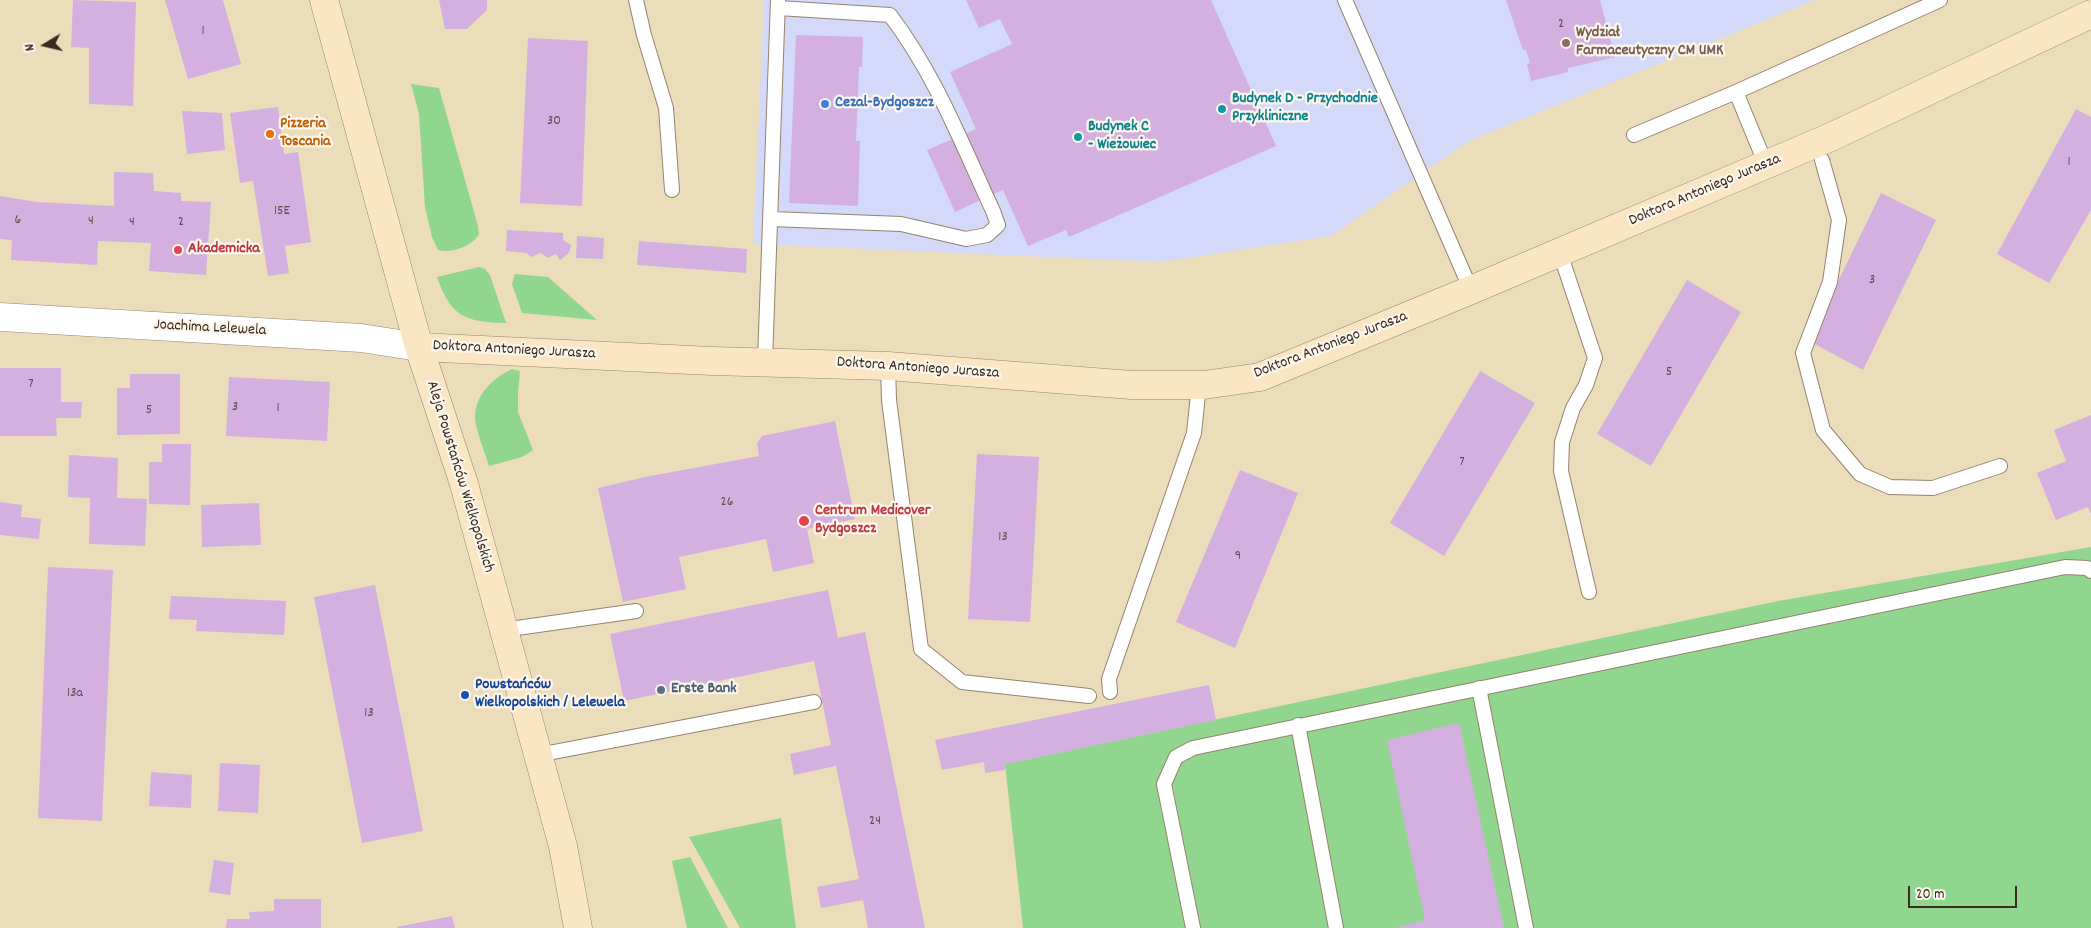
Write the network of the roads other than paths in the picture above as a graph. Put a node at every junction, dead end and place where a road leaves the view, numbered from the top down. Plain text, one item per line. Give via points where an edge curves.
1 (324, 0) edge
2 (636, 0) edge
3 (1345, 0) edge
4 (1940, 0) edge
5 (778, 4) edge
6 (2091, 14) edge
7 (1736, 92) junction
8 (1634, 135) dead end
9 (1822, 160) dead end
10 (1766, 165) junction
11 (672, 190) dead end
12 (771, 219) junction
13 (1560, 253) junction
14 (1472, 290) junction
15 (0, 317) edge
16 (420, 347) junction
17 (765, 361) junction
18 (888, 366) junction
19 (1200, 385) junction
20 (2000, 466) dead end
21 (2091, 571) edge
22 (1589, 592) dead end
23 (636, 611) dead end
24 (503, 630) junction
25 (1479, 688) junction
26 (1110, 692) dead end
27 (1089, 696) dead end
28 (814, 702) dead end
29 (1298, 725) junction
30 (538, 755) junction
31 (578, 928) edge
32 (1193, 928) edge
33 (1336, 928) edge
34 (1526, 928) edge

1 - 16 street, Aleja Powstańców Wielkopolskich
2 - 11 lane via 666,108
3 - 14 lane
4 - 7 lane
5 - 12 lane
5 - 12 lane via 890,15 910,41 933,82 998,225 987,235 966,240 901,224
6 - 10 street, Doktora Antoniego Jurasza
7 - 8 lane
7 - 10 lane
9 - 20 lane via 1839,220 1830,282 1803,353 1823,430 1860,474 1890,487 1933,488
10 - 13 street, Doktora Antoniego Jurasza
12 - 17 lane
13 - 14 street, Doktora Antoniego Jurasza
13 - 22 lane via 1595,358 1586,385 1572,408 1562,442 1561,471
14 - 19 street, Doktora Antoniego Jurasza via 1260,377
15 - 16 street, Joachima Lelewela via 361,338
16 - 17 street, Doktora Antoniego Jurasza
16 - 24 street, Aleja Powstańców Wielkopolskich via 464,484
17 - 18 street, Doktora Antoniego Jurasza
18 - 19 street, Doktora Antoniego Jurasza via 1132,385
18 - 27 lane via 888,400 921,649 962,682
19 - 26 lane via 1194,433 1109,679
21 - 25 lane via 2065,567
23 - 24 lane
24 - 30 street, Aleja Powstańców Wielkopolskich
25 - 29 lane
25 - 34 lane
28 - 30 lane
29 - 32 lane via 1193,748 1176,757 1164,784
29 - 33 lane
30 - 31 street, Aleja Powstańców Wielkopolskich via 563,846

